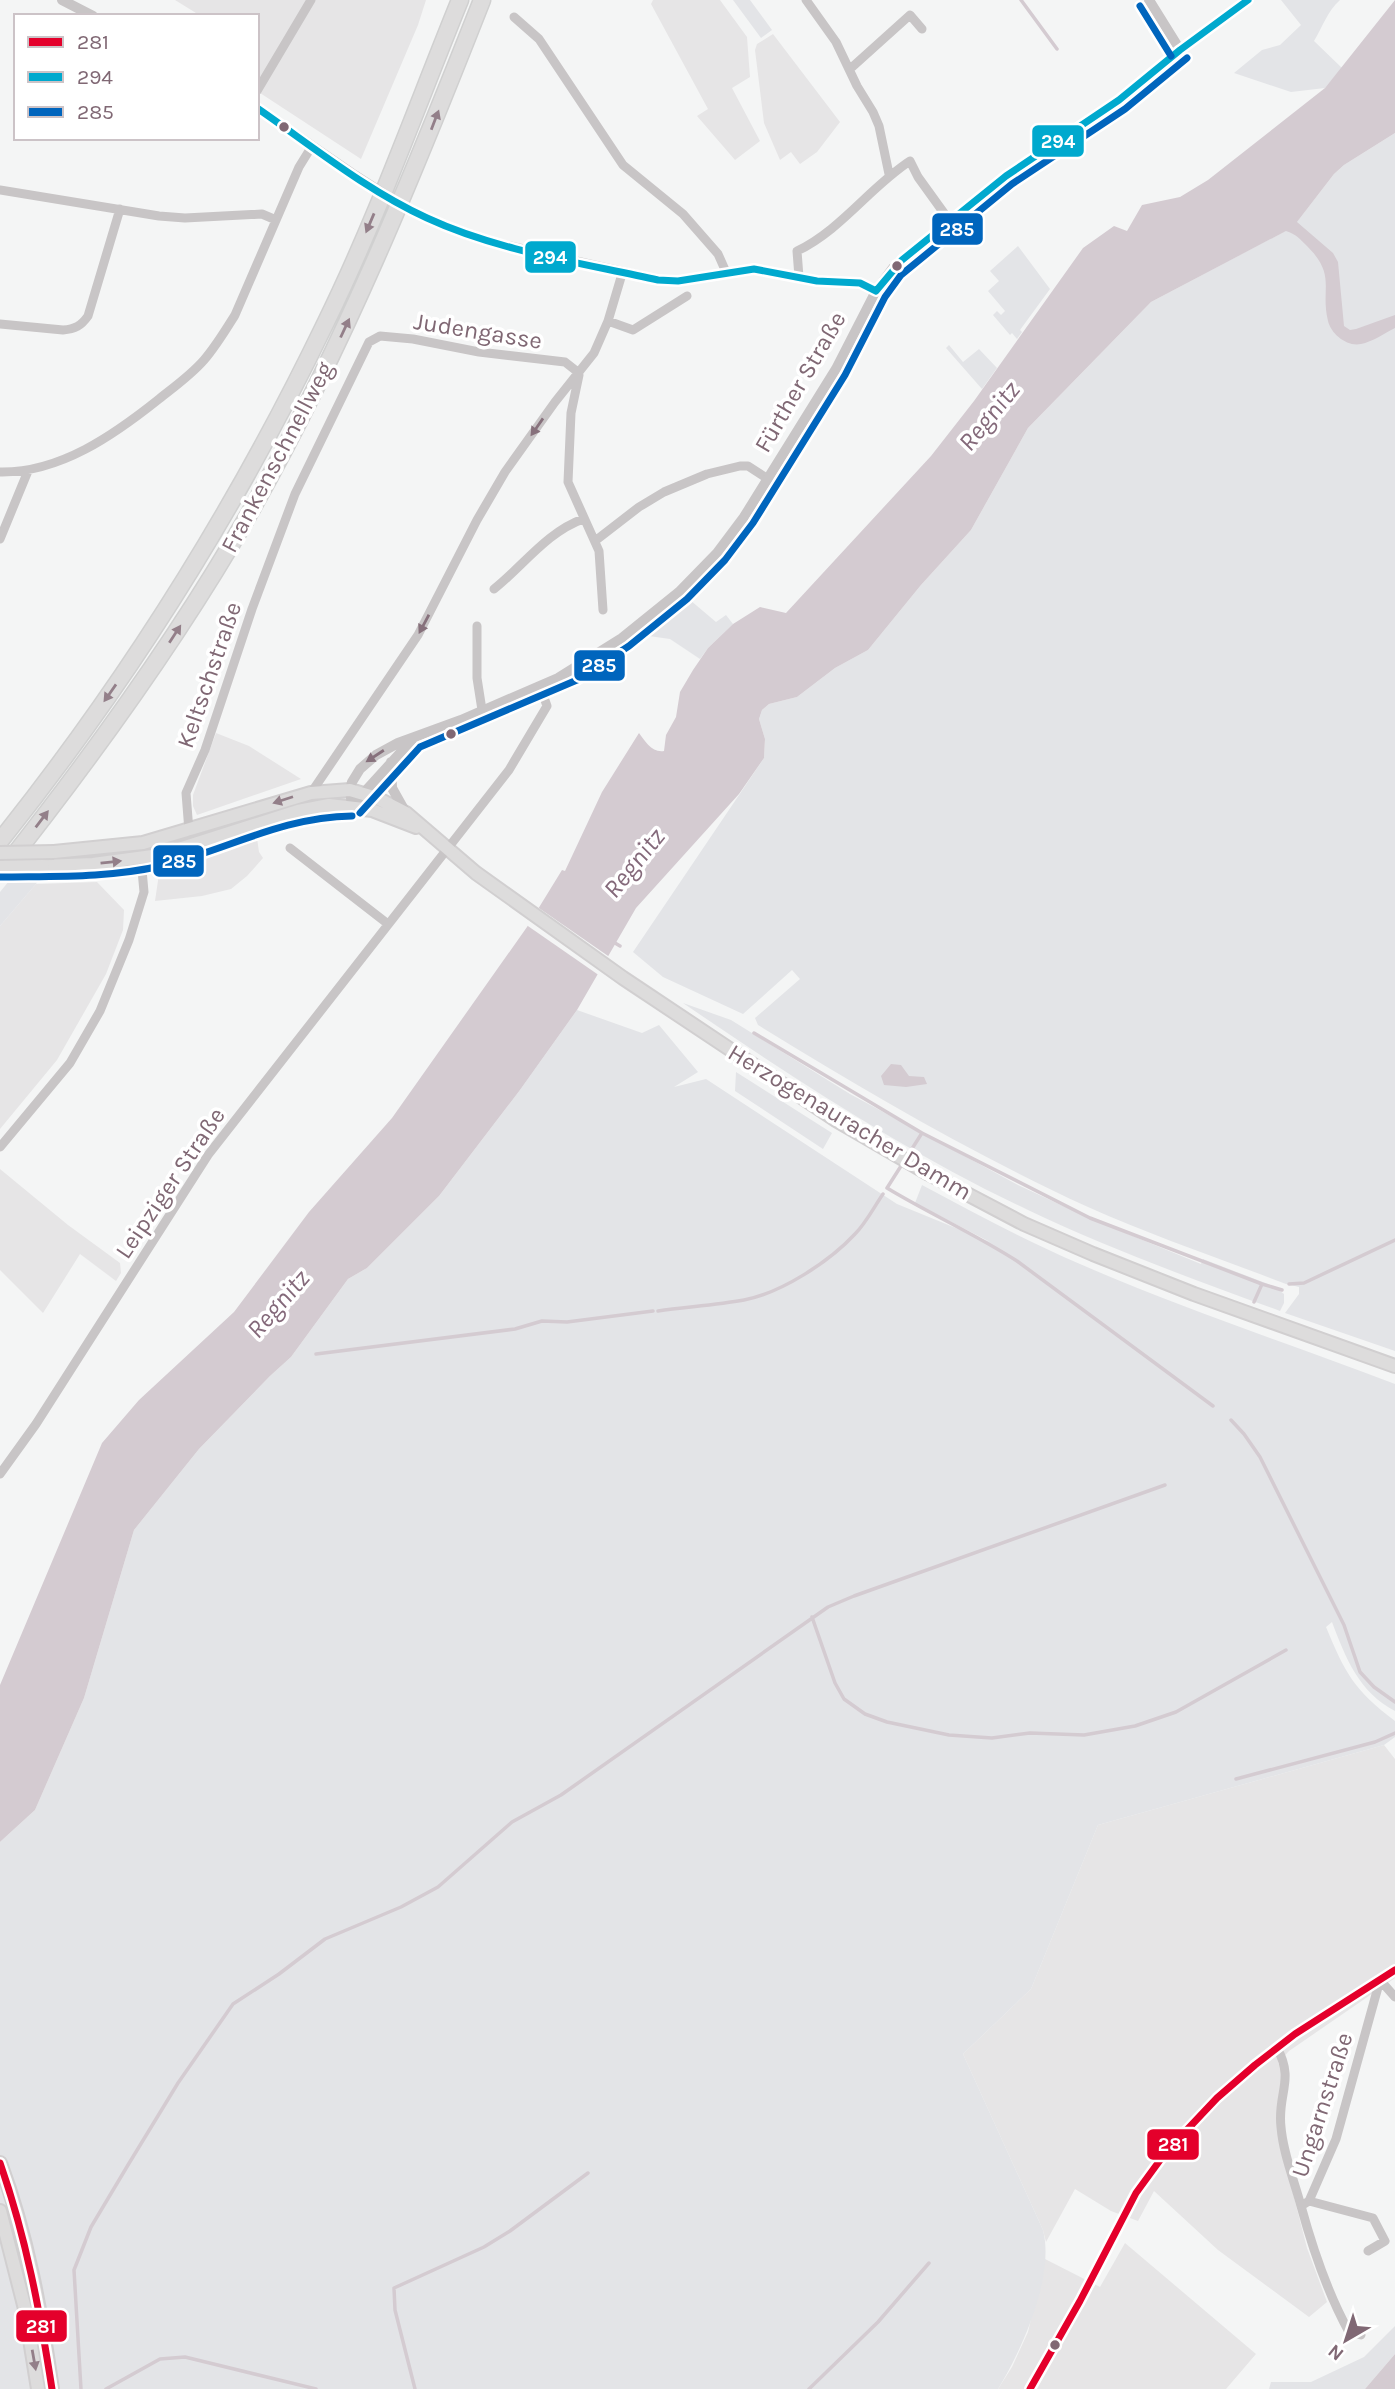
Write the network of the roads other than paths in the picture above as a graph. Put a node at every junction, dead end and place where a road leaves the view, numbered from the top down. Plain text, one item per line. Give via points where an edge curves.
1 (62, 0) edge
2 (311, 0) edge
3 (460, 0) edge
4 (482, 0) edge
5 (806, 0) edge
6 (1149, 0) edge
7 (1248, 0) edge
8 (89, 14) edge
9 (514, 17) dead end
10 (922, 30) dead end
11 (1180, 50) junction
12 (850, 69) junction
13 (259, 88) edge
14 (259, 109) edge
15 (312, 146) junction
16 (890, 174) junction
17 (0, 190) edge
18 (120, 209) junction
19 (276, 220) junction
20 (949, 220) junction
21 (726, 272) junction
22 (622, 274) junction
23 (799, 278) junction
24 (876, 291) junction
25 (687, 296) dead end
26 (608, 321) junction
27 (0, 324) edge
28 (369, 342) joint
29 (579, 373) junction
30 (28, 471) junction
31 (0, 472) edge
32 (768, 479) junction
33 (583, 519) junction
34 (0, 539) edge
35 (595, 541) junction
36 (494, 589) dead end
37 (603, 610) dead end
38 (477, 626) dead end
39 (540, 686) junction
40 (482, 710) junction
41 (414, 738) junction
42 (391, 762) junction
43 (357, 792) junction
44 (311, 793) junction
45 (352, 806) junction
46 (406, 813) junction
47 (189, 831) junction
48 (425, 832) junction
49 (0, 841) edge
50 (290, 848) dead end
51 (447, 850) junction
52 (0, 853) edge
53 (141, 859) junction
54 (0, 867) edge
55 (0, 873) edge
56 (388, 924) junction
57 (0, 1147) edge
58 (1395, 1366) edge
59 (0, 1474) edge
60 (1395, 1970) edge
61 (1380, 1980) junction
62 (1395, 1997) edge
63 (1277, 2048) junction
64 (0, 2163) edge
65 (1305, 2203) junction
66 (0, 2211) edge
67 (17, 2243) junction
68 (1368, 2250) dead end
69 (1361, 2335) dead end
70 (38, 2389) edge
71 (52, 2389) edge
72 (1030, 2389) edge

1 - 8 street
2 - 13 street
3 -> 49 highway, Frankenschnellweg via 349,272 261,450 154,630
55 -> 4 highway, Frankenschnellweg via 141,684 260,495 371,272
5 - 12 street
6 - 11 street
7 - 11 street, Fürther Straße
9 - 21 street via 539,39 623,165 682,215 718,254
10 - 12 street via 910,15
11 - 20 street, Fürther Straße via 1119,100
12 - 16 street via 876,119
14 - 15 street
15 - 19 street
15 - 22 street, bridge via 426,218 480,239
16 - 20 street via 911,161
16 - 23 street via 823,236 797,251
17 - 18 street
18 - 19 street via 185,218 262,214
18 - 27 street via 88,316 81,325 63,330
19 - 30 street via 235,315 202,363 108,438
20 - 24 street, Fürther Straße via 893,268
21 - 22 street via 668,281
21 - 23 street via 766,270
22 - 26 street
23 - 24 street via 860,283
24 - 32 street, Fürther Straße via 836,369
25 - 26 street via 633,330
26 - 29 street
28 - 29 street, Judengasse via 380,336 413,339 565,362
28 - 47 street, Keltschstraße via 295,494 252,609 186,793
29 - 33 street via 567,471
29 -> 44 street via 505,472 418,635
30 - 31 street
30 - 34 street
32 - 35 street via 740,466 681,483 648,500
32 - 39 street, Fürther Straße via 724,544 680,592 601,652
33 - 35 street
33 - 36 street via 552,536
35 - 37 street
38 - 40 street
39 - 40 street, Fürther Straße
39 - 51 street, Leipziger Straße via 547,706 544,714 509,770
40 - 41 street, Fürther Straße
41 - 42 street, Fürther Straße
41 -> 43 street, Fürther Straße via 366,762 355,775
42 - 43 street, Fürther Straße
42 - 46 street via 392,788
43 - 44 main road
43 - 45 street, Fürther Straße
43 - 46 main road
44 -> 47 main road
45 - 48 main road, Herzogenauracher Damm via 388,815
45 - 53 main road, Herzogenauracher Damm via 298,811
46 - 48 main road, Herzogenauracher Damm
47 - 52 main road, bridge via 143,843
48 - 51 main road, Herzogenauracher Damm
50 - 56 street
51 - 56 street, Leipziger Straße
51 - 58 main road, Herzogenauracher Damm via 531,914 836,1120 929,1174 1093,1254
54 -> 53 main road, Herzogenauracher Damm, bridge
53 - 57 street via 144,892 100,1011 70,1063
56 - 59 street, Leipziger Straße via 208,1155
60 - 61 street
61 - 62 street
61 - 63 street
61 - 65 street, Ungarnstraße via 1336,2139
63 - 65 street via 1287,2078 1281,2130
63 - 72 street via 1217,2098 1149,2174
64 - 67 main road
65 - 68 street, Ungarnstraße via 1373,2218 1384,2241
65 - 69 street, Ungarnstraße via 1312,2246 1329,2292 1349,2332
66 - 67 main road
67 -> 70 main road
67 - 71 main road via 38,2305

